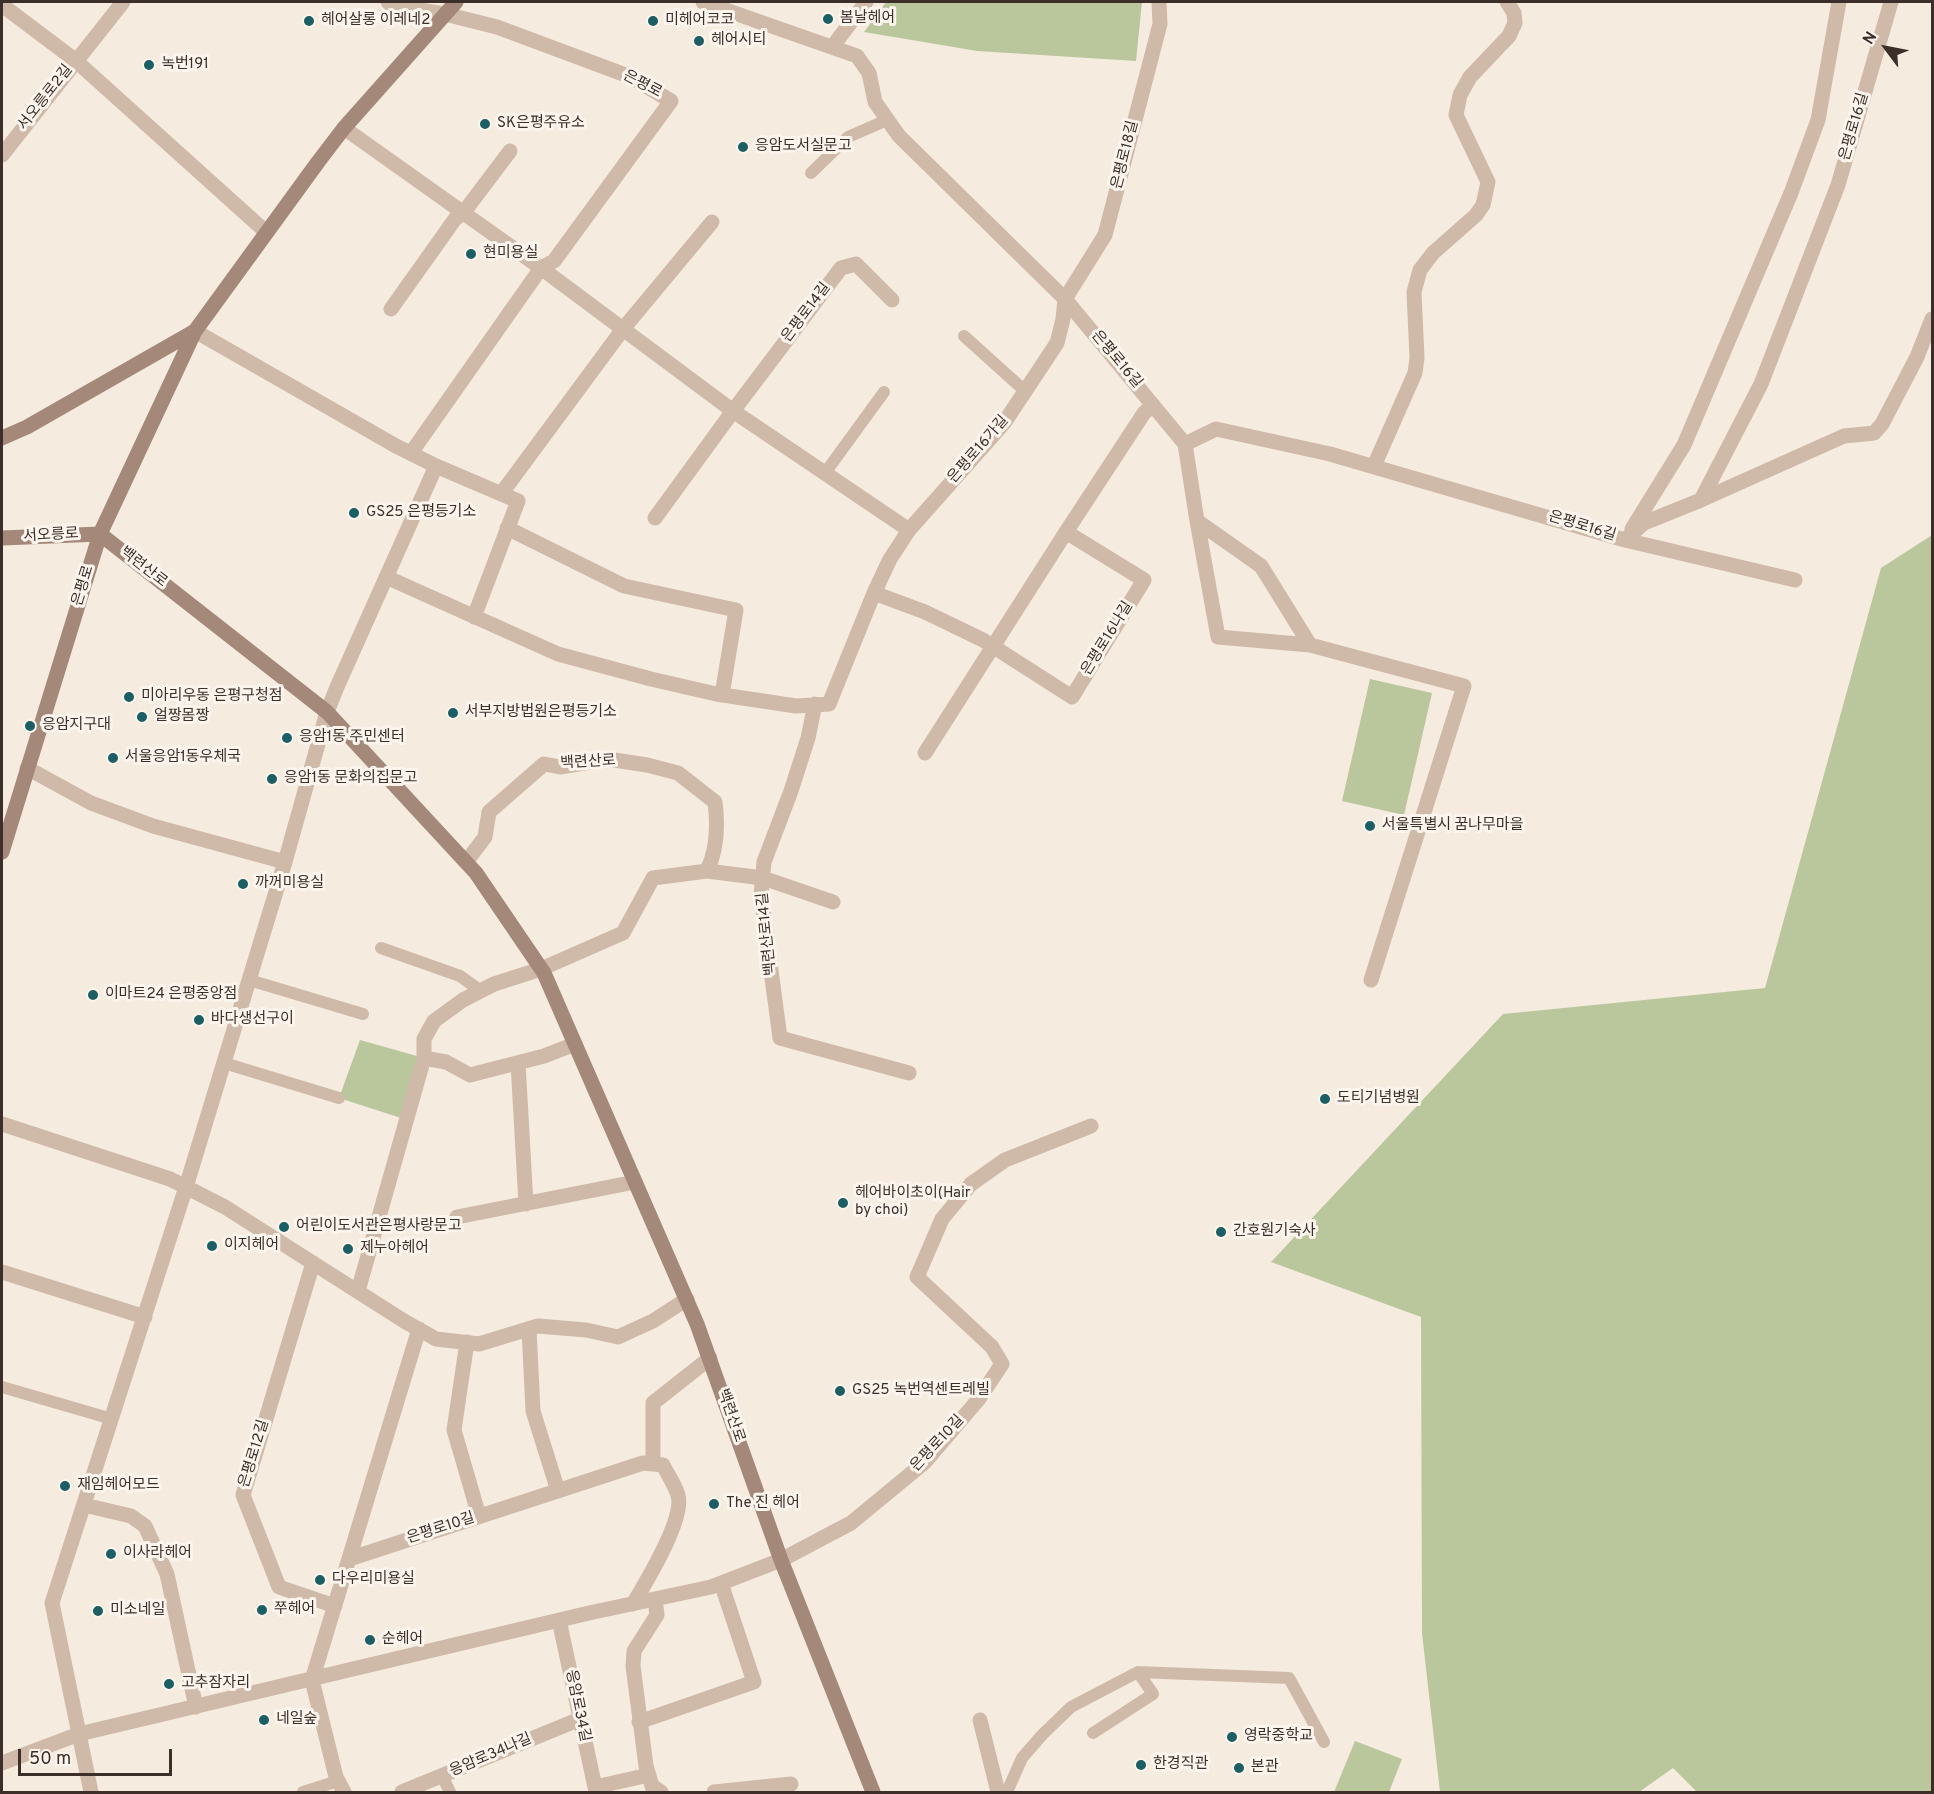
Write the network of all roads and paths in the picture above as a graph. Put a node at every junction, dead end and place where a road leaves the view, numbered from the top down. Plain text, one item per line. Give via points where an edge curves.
1 (123, 2) edge
2 (388, 2) edge
3 (456, 2) edge
4 (703, 2) edge
5 (866, 2) edge
6 (1159, 2) edge
7 (1508, 2) edge
8 (1839, 2) edge
9 (1891, 2) edge
10 (2, 5) edge
11 (446, 14) junction
12 (833, 46) junction
13 (75, 60) junction
14 (887, 120) junction
15 (344, 128) junction
16 (510, 151) dead end
17 (2, 152) edge
18 (811, 173) dead end
19 (464, 212) junction
20 (712, 222) dead end
21 (266, 232) junction
22 (541, 268) junction
23 (1065, 299) junction
24 (892, 300) dead end
25 (391, 309) dead end
26 (1932, 319) edge
27 (623, 329) junction
28 (195, 331) junction
29 (964, 336) dead end
30 (1025, 391) junction
31 (884, 392) dead end
32 (1153, 405) junction
33 (733, 411) junction
34 (2, 438) edge
35 (1185, 444) junction
36 (411, 453) junction
37 (436, 465) junction
38 (1374, 466) junction
39 (825, 473) junction
40 (501, 494) junction
41 (1701, 500) junction
42 (655, 518) dead end
43 (1197, 521) junction
44 (507, 528) junction
45 (909, 530) junction
46 (1065, 532) junction
47 (100, 534) junction
48 (2, 538) edge
49 (1625, 540) junction
50 (386, 577) junction
51 (1796, 580) dead end
52 (874, 593) junction
53 (474, 617) junction
54 (1310, 645) junction
55 (993, 646) junction
56 (722, 695) junction
57 (815, 704) junction
58 (327, 712) junction
59 (925, 753) dead end
60 (27, 768) junction
61 (2, 852) edge
62 (285, 862) junction
63 (466, 862) junction
64 (707, 871) junction
65 (763, 878) junction
66 (833, 902) dead end
67 (381, 948) dead end
68 (541, 969) junction
69 (249, 980) junction
70 (1371, 980) dead end
71 (481, 991) junction
72 (363, 1014) dead end
73 (575, 1044) junction
74 (424, 1058) junction
75 (518, 1063) junction
76 (224, 1064) junction
77 (909, 1073) dead end
78 (339, 1098) dead end
79 (2, 1124) edge
80 (1091, 1125) dead end
81 (635, 1182) junction
82 (186, 1187) junction
83 (526, 1204) junction
84 (457, 1217) dead end
85 (314, 1263) junction
86 (2, 1272) edge
87 (357, 1291) junction
88 (687, 1299) junction
89 (145, 1317) junction
90 (419, 1329) junction
91 (529, 1329) junction
92 (468, 1342) junction
93 (710, 1358) junction
94 (2, 1387) edge
95 (112, 1419) junction
96 (653, 1464) junction
97 (558, 1491) junction
98 (84, 1505) junction
99 (479, 1516) junction
100 (349, 1559) junction
101 (781, 1560) junction
102 (722, 1583) junction
103 (655, 1599) junction
104 (633, 1604) junction
105 (335, 1606) junction
106 (559, 1620) junction
107 (1138, 1672) junction
108 (312, 1680) junction
109 (196, 1707) junction
110 (580, 1719) junction
111 (980, 1720) dead end
112 (639, 1722) junction
113 (79, 1734) junction
114 (1093, 1734) dead end
115 (1324, 1742) dead end
116 (2, 1763) edge
117 (442, 1776) junction
118 (649, 1776) junction
119 (791, 1784) dead end
120 (341, 1787) edge
121 (595, 1790) edge
122 (91, 1792) edge
123 (303, 1792) edge
124 (402, 1792) edge
125 (450, 1792) edge
126 (661, 1792) edge
127 (714, 1792) edge
128 (873, 1792) edge
129 (998, 1792) edge
130 (1007, 1792) edge

1 - 13 street
2 - 11 street
3 - 11 main road, 은평로
4 - 12 street, 은평로16길
5 - 12 street
6 - 23 street, 은평로18길 via 1160,24 1105,235
7 - 38 street via 1515,23 1509,36 1470,77 1460,95 1456,116 1488,182 1483,205 1420,270 1414,292 1415,373
8 - 49 street via 1818,120 1791,193 1684,445
9 - 41 street, 은평로16길 via 1834,196 1761,384
10 - 13 street, 서오릉로2길
11 - 15 main road, 은평로
11 - 22 street, 은평로 via 497,27 631,77 671,101 554,261
12 - 14 street, 은평로16길 via 857,56 869,73 875,102
13 - 17 street, 서오릉로2길
13 - 21 street
14 - 18 lane via 848,137
14 - 23 street, 은평로16길
15 - 19 street
15 - 21 main road, 은평로
16 - 19 street
19 - 22 street
19 - 25 street
20 - 27 street
21 - 28 main road, 은평로
22 - 27 street
22 - 36 street
23 - 30 street, 은평로16가길 via 1057,343
23 - 32 street, 은평로16길
24 - 33 street, 은평로14길 via 856,264 841,268
26 - 41 street via 1917,357 1874,433 1844,436
27 - 33 street
27 - 40 street
28 - 34 main road
28 - 36 street
28 - 47 main road, 은평로
29 - 30 lane
30 - 45 street, 은평로16가길 via 1004,423
31 - 39 lane
32 - 35 street, 은평로16길
32 - 46 street
33 - 39 street
33 - 42 street, 은평로14길
35 - 38 street, 은평로16길 via 1216,429
35 - 43 street
36 - 37 street
37 - 40 street
37 - 50 street
38 - 49 street, 은평로16길
39 - 45 street
40 - 44 street via 518,501
41 - 49 street, 은평로16길 via 1644,523
43 - 54 street via 1262,566
43 - 54 street via 1218,637
44 - 53 street
44 - 56 street via 624,586 736,610
45 - 52 street, 은평로16가길
46 - 55 street
46 - 55 street, 은평로16나길 via 1144,580 1072,697
47 - 48 main road, 서오릉로
47 - 58 main road, 백련산로
47 - 60 main road, 은평로
49 - 51 street, 은평로16길
50 - 53 street
50 - 58 street
52 - 55 street, 은평로16나길 via 925,612
52 - 57 street via 829,704
53 - 56 street via 558,654
54 - 70 street via 1464,686
55 - 59 street
56 - 57 street via 796,706
57 - 65 street, 백련산로14길 via 795,780 764,862
58 - 62 street
58 - 63 main road, 백련산로
60 - 61 main road, 은평로
60 - 62 street via 91,803 153,826
62 - 69 street
63 - 64 street, 백련산로 via 484,837 489,812 544,764 560,767 608,759 678,773 715,802 713,858
63 - 68 main road, 백련산로
64 - 65 street
64 - 68 street via 653,878 623,933
65 - 66 street
65 - 77 street, 백련산로14길 via 761,895 780,1038
67 - 71 lane via 460,976
68 - 71 street
68 - 73 main road, 백련산로
69 - 72 lane
69 - 76 street
71 - 74 street via 434,1021 424,1039
73 - 75 street
73 - 81 main road, 백련산로
74 - 75 street via 446,1062 470,1075
74 - 87 street
75 - 83 street
76 - 78 lane
76 - 82 street
79 - 82 street
80 - 101 street, 은평로10길 via 1005,1160 971,1184 942,1218 917,1277 992,1347 1002,1364 978,1400 925,1462 851,1523
81 - 83 street
81 - 88 main road, 백련산로
82 - 85 street
82 - 89 street
83 - 84 street
85 - 87 street
85 - 105 street, 은평로12길 via 243,1495 279,1587
86 - 89 street
87 - 90 street
88 - 91 street via 653,1322 618,1337 586,1329
88 - 93 main road, 백련산로
89 - 95 street
90 - 92 street via 436,1339
90 - 100 street
91 - 92 street via 479,1344
91 - 97 street via 533,1411
92 - 99 street via 454,1430
93 - 96 street via 653,1403
93 - 101 main road, 백련산로
94 - 95 lane
95 - 98 street
96 - 97 street, 은평로10길 via 643,1463
96 - 104 street via 663,1465 679,1496 677,1518
97 - 99 street, 은평로10길
98 - 109 street via 131,1516 145,1526 167,1574
98 - 113 street via 52,1603
99 - 100 street, 은평로10길
100 - 105 street
101 - 102 street, 은평로10길
101 - 128 main road, 백련산로
102 - 103 street, 은평로10길
102 - 112 street via 754,1682
103 - 104 street, 은평로10길
103 - 112 street via 657,1615 634,1651
104 - 106 street, 은평로10길
105 - 108 street
106 - 108 street, 은평로10길
106 - 110 street, 응암로34길
107 - 114 lane via 1153,1694
107 - 115 lane via 1289,1678
107 - 130 lane via 1071,1707 1022,1758
108 - 109 street, 은평로10길
108 - 120 street
109 - 113 street, 은평로10길
110 - 117 street, 응암로34나길
110 - 121 street, 응암로34길
111 - 129 street
112 - 118 street
113 - 116 street, 은평로10길
113 - 122 street
117 - 124 street, 응암로34나길
117 - 125 lane
118 - 121 street
118 - 126 street via 652,1786
119 - 127 street
120 - 123 lane

